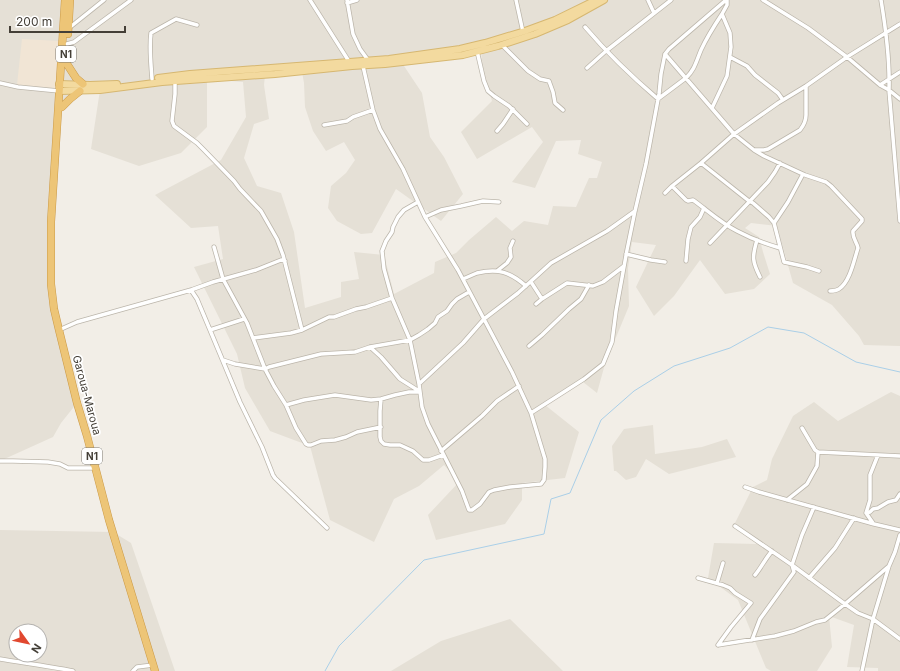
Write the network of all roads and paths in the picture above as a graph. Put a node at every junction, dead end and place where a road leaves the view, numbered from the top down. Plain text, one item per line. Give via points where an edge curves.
1 (65, 0) edge
2 (70, 0) edge
3 (104, 0) edge
4 (131, 0) edge
5 (310, 0) edge
6 (357, 0) edge
7 (516, 0) edge
8 (595, 0) edge
9 (604, 0) edge
10 (648, 0) edge
11 (671, 0) edge
12 (727, 0) edge
13 (763, 0) edge
14 (881, 0) edge
15 (347, 1) edge
16 (654, 13) junction
17 (722, 14) junction
18 (900, 24) edge
19 (197, 25) dead end
20 (585, 27) dead end
21 (68, 28) junction
22 (522, 32) junction
23 (887, 33) junction
24 (67, 44) junction
25 (502, 45) junction
26 (477, 51) junction
27 (606, 51) junction
28 (665, 54) junction
29 (730, 57) junction
30 (847, 57) junction
31 (368, 60) junction
32 (65, 61) junction
33 (351, 64) junction
34 (363, 66) junction
35 (587, 68) dead end
36 (900, 72) edge
37 (686, 78) junction
38 (152, 79) junction
39 (890, 79) junction
40 (175, 81) junction
41 (0, 83) edge
42 (880, 85) junction
43 (806, 86) junction
44 (61, 87) junction
45 (82, 87) junction
46 (889, 90) junction
47 (658, 99) junction
48 (900, 99) edge
49 (783, 100) junction
50 (62, 107) junction
51 (712, 108) junction
52 (513, 109) junction
53 (374, 110) junction
54 (563, 110) dead end
55 (527, 124) dead end
56 (324, 125) dead end
57 (497, 131) dead end
58 (734, 134) junction
59 (754, 150) junction
60 (764, 150) junction
61 (764, 156) junction
62 (701, 163) junction
63 (780, 163) junction
64 (803, 174) junction
65 (898, 184) edge
66 (672, 186) junction
67 (665, 193) dead end
68 (749, 201) junction
69 (418, 202) junction
70 (499, 202) dead end
71 (704, 208) junction
72 (635, 211) junction
73 (425, 217) junction
74 (900, 221) edge
75 (774, 223) junction
76 (727, 225) junction
77 (50, 238) junction
78 (757, 240) junction
79 (513, 241) dead end
80 (710, 243) dead end
81 (214, 248) dead end
82 (780, 248) junction
83 (626, 254) junction
84 (285, 261) junction
85 (686, 261) dead end
86 (665, 262) dead end
87 (624, 266) junction
88 (497, 271) junction
89 (819, 271) dead end
90 (760, 277) dead end
91 (223, 279) junction
92 (462, 279) junction
93 (530, 282) junction
94 (589, 285) junction
95 (526, 286) junction
96 (191, 290) junction
97 (830, 291) dead end
98 (469, 292) junction
99 (392, 298) junction
100 (542, 299) junction
101 (536, 304) dead end
102 (244, 319) junction
103 (484, 319) junction
104 (58, 330) junction
105 (210, 330) junction
106 (302, 330) junction
107 (254, 338) junction
108 (410, 340) junction
109 (529, 346) dead end
110 (370, 347) junction
111 (223, 360) junction
112 (265, 369) junction
113 (418, 384) junction
114 (519, 386) junction
115 (420, 392) junction
116 (381, 399) junction
117 (286, 406) junction
118 (531, 412) junction
119 (381, 427) junction
120 (802, 428) dead end
121 (818, 452) junction
122 (442, 453) junction
123 (878, 455) junction
124 (900, 456) edge
125 (0, 462) edge
126 (95, 468) junction
127 (745, 487) dead end
128 (900, 494) edge
129 (787, 500) junction
130 (814, 507) junction
131 (866, 513) junction
132 (854, 518) junction
133 (874, 524) junction
134 (735, 526) dead end
135 (327, 528) dead end
136 (900, 530) edge
137 (900, 534) edge
138 (772, 551) junction
139 (895, 552) junction
140 (900, 553) edge
141 (723, 563) dead end
142 (792, 565) junction
143 (889, 566) junction
144 (755, 575) dead end
145 (698, 578) dead end
146 (809, 578) junction
147 (717, 583) junction
148 (845, 604) junction
149 (873, 619) junction
150 (900, 639) edge
151 (752, 640) junction
152 (0, 659) edge
153 (154, 668) edge
154 (73, 671) edge
155 (133, 671) edge
156 (862, 671) edge

1 - 44 highway, Garoua-Maroua / N1
2 - 21 highway, Garoua-Maroua / N1
3 - 21 street
4 - 24 street via 74,42
5 - 33 street
6 - 15 street
7 - 22 street
8 - 22 main road via 555,20
9 - 25 main road via 568,20
10 - 16 street
11 - 16 street
12 - 17 street
12 - 28 street
13 - 30 street via 808,28
14 - 23 street
15 - 31 street via 355,38
16 - 27 street
17 - 29 street via 730,32
17 - 37 street via 711,30 695,67
18 - 23 street
19 - 38 street via 176,19 151,33
20 - 27 street
21 - 24 highway, Garoua-Maroua / N1
22 - 31 main road via 460,49
23 - 30 street
23 - 39 street
24 - 32 highway, Garoua-Maroua / N1
25 - 26 main road
25 - 54 street via 528,72 549,82 555,103
26 - 34 main road via 463,55
26 - 52 street via 488,91
27 - 35 street
27 - 47 street
28 - 37 street
28 - 47 street
29 - 49 street via 747,66
29 - 51 street via 727,76
30 - 42 street
30 - 43 street
31 - 33 main road
32 - 44 highway, Garoua-Maroua / N1
32 - 45 highway
33 - 34 main road
33 - 38 main road via 190,74
33 - 40 main road via 275,74
34 - 53 street
36 - 39 street
37 - 47 street
37 - 51 street
38 - 45 main road
39 - 42 street
39 - 46 street
40 - 45 main road via 100,90
40 - 84 street via 172,121 174,126 198,143 261,211 277,239
41 - 44 street via 18,87
42 - 46 street
43 - 49 street
43 - 60 street via 806,120 803,126
44 - 45 main road
44 - 50 highway, Garoua-Maroua / N1
44 - 77 highway, Garoua-Maroua / N1
45 - 50 highway
46 - 48 street
46 - 65 street
47 - 72 street
49 - 58 street
50 - 77 highway, Garoua-Maroua / N1 via 54,222
51 - 58 street
52 - 55 street
52 - 57 street
53 - 56 street via 347,121
53 - 69 street via 380,129
58 - 59 street
58 - 62 street
59 - 60 street
59 - 61 street
60 - 61 street
61 - 63 street
62 - 66 street
62 - 68 street
63 - 64 street
63 - 68 street via 768,182
64 - 75 street
64 - 97 street via 826,182 862,219 853,231 858,248 849,277 839,289
65 - 74 street
66 - 67 street
66 - 71 street via 688,202 693,200
68 - 75 street
68 - 76 street
69 - 73 street
69 - 99 street via 398,217 382,251
70 - 73 street via 483,201 468,204 441,210
71 - 76 street
71 - 85 street via 691,227
72 - 83 street
72 - 93 street via 608,231 551,263
73 - 92 street
75 - 82 street
76 - 78 street
76 - 80 street
77 - 104 highway, Garoua-Maroua / N1 via 51,284
78 - 82 street
78 - 90 street via 753,255 754,266
79 - 88 street via 510,248 511,257
81 - 91 street
82 - 89 street via 785,263
83 - 86 street
83 - 87 street
84 - 91 street via 281,260
84 - 106 street
87 - 94 street via 603,282
87 - 118 street via 612,342 603,364
88 - 92 street
88 - 95 street via 510,275
91 - 96 street
91 - 102 street
92 - 98 street
93 - 95 street
93 - 100 street
94 - 100 street via 567,283
94 - 109 street via 581,299
95 - 103 street
96 - 104 street via 77,322
96 - 105 street
98 - 103 street
98 - 108 street via 454,302 428,329
99 - 106 street via 329,317
99 - 108 street
100 - 101 street
102 - 105 street
102 - 107 street
103 - 113 street via 463,343
103 - 114 street
104 - 126 highway, Garoua-Maroua / N1
105 - 111 street
106 - 107 street
107 - 112 street
108 - 110 street
108 - 113 street
110 - 112 street via 356,352 320,354
110 - 115 street via 400,379
111 - 112 street
111 - 135 street via 273,475
112 - 117 street
113 - 115 street
114 - 118 street
114 - 122 street via 497,401
115 - 116 street
115 - 122 street via 428,424
116 - 117 street via 335,396 304,400
116 - 119 street
117 - 119 street via 296,428 308,445
118 - 122 street via 545,459 544,480 541,484 494,490 470,511
119 - 122 street via 380,437 384,444 400,445 424,460
120 - 121 street via 814,450
121 - 123 street
121 - 129 street via 817,466 807,484
123 - 124 street
123 - 131 street via 870,474 870,500
125 - 126 street via 48,462 68,468
126 - 153 highway, Garoua-Maroua / N1
127 - 129 street
128 - 131 street via 896,500
129 - 130 street
130 - 132 street
130 - 142 street
131 - 133 street
132 - 133 street
132 - 146 street via 835,548
133 - 136 street
134 - 138 street
137 - 139 street
138 - 142 street
138 - 144 street
139 - 140 street
139 - 143 street
141 - 147 street
142 - 146 street
142 - 151 street via 794,572 760,619
143 - 148 street
143 - 149 street
145 - 147 street
146 - 148 street
147 - 151 street via 730,588 751,603 718,645
148 - 149 street
148 - 151 street via 825,620 794,631
149 - 150 street
149 - 156 street
152 - 154 street
153 - 155 street via 137,667

